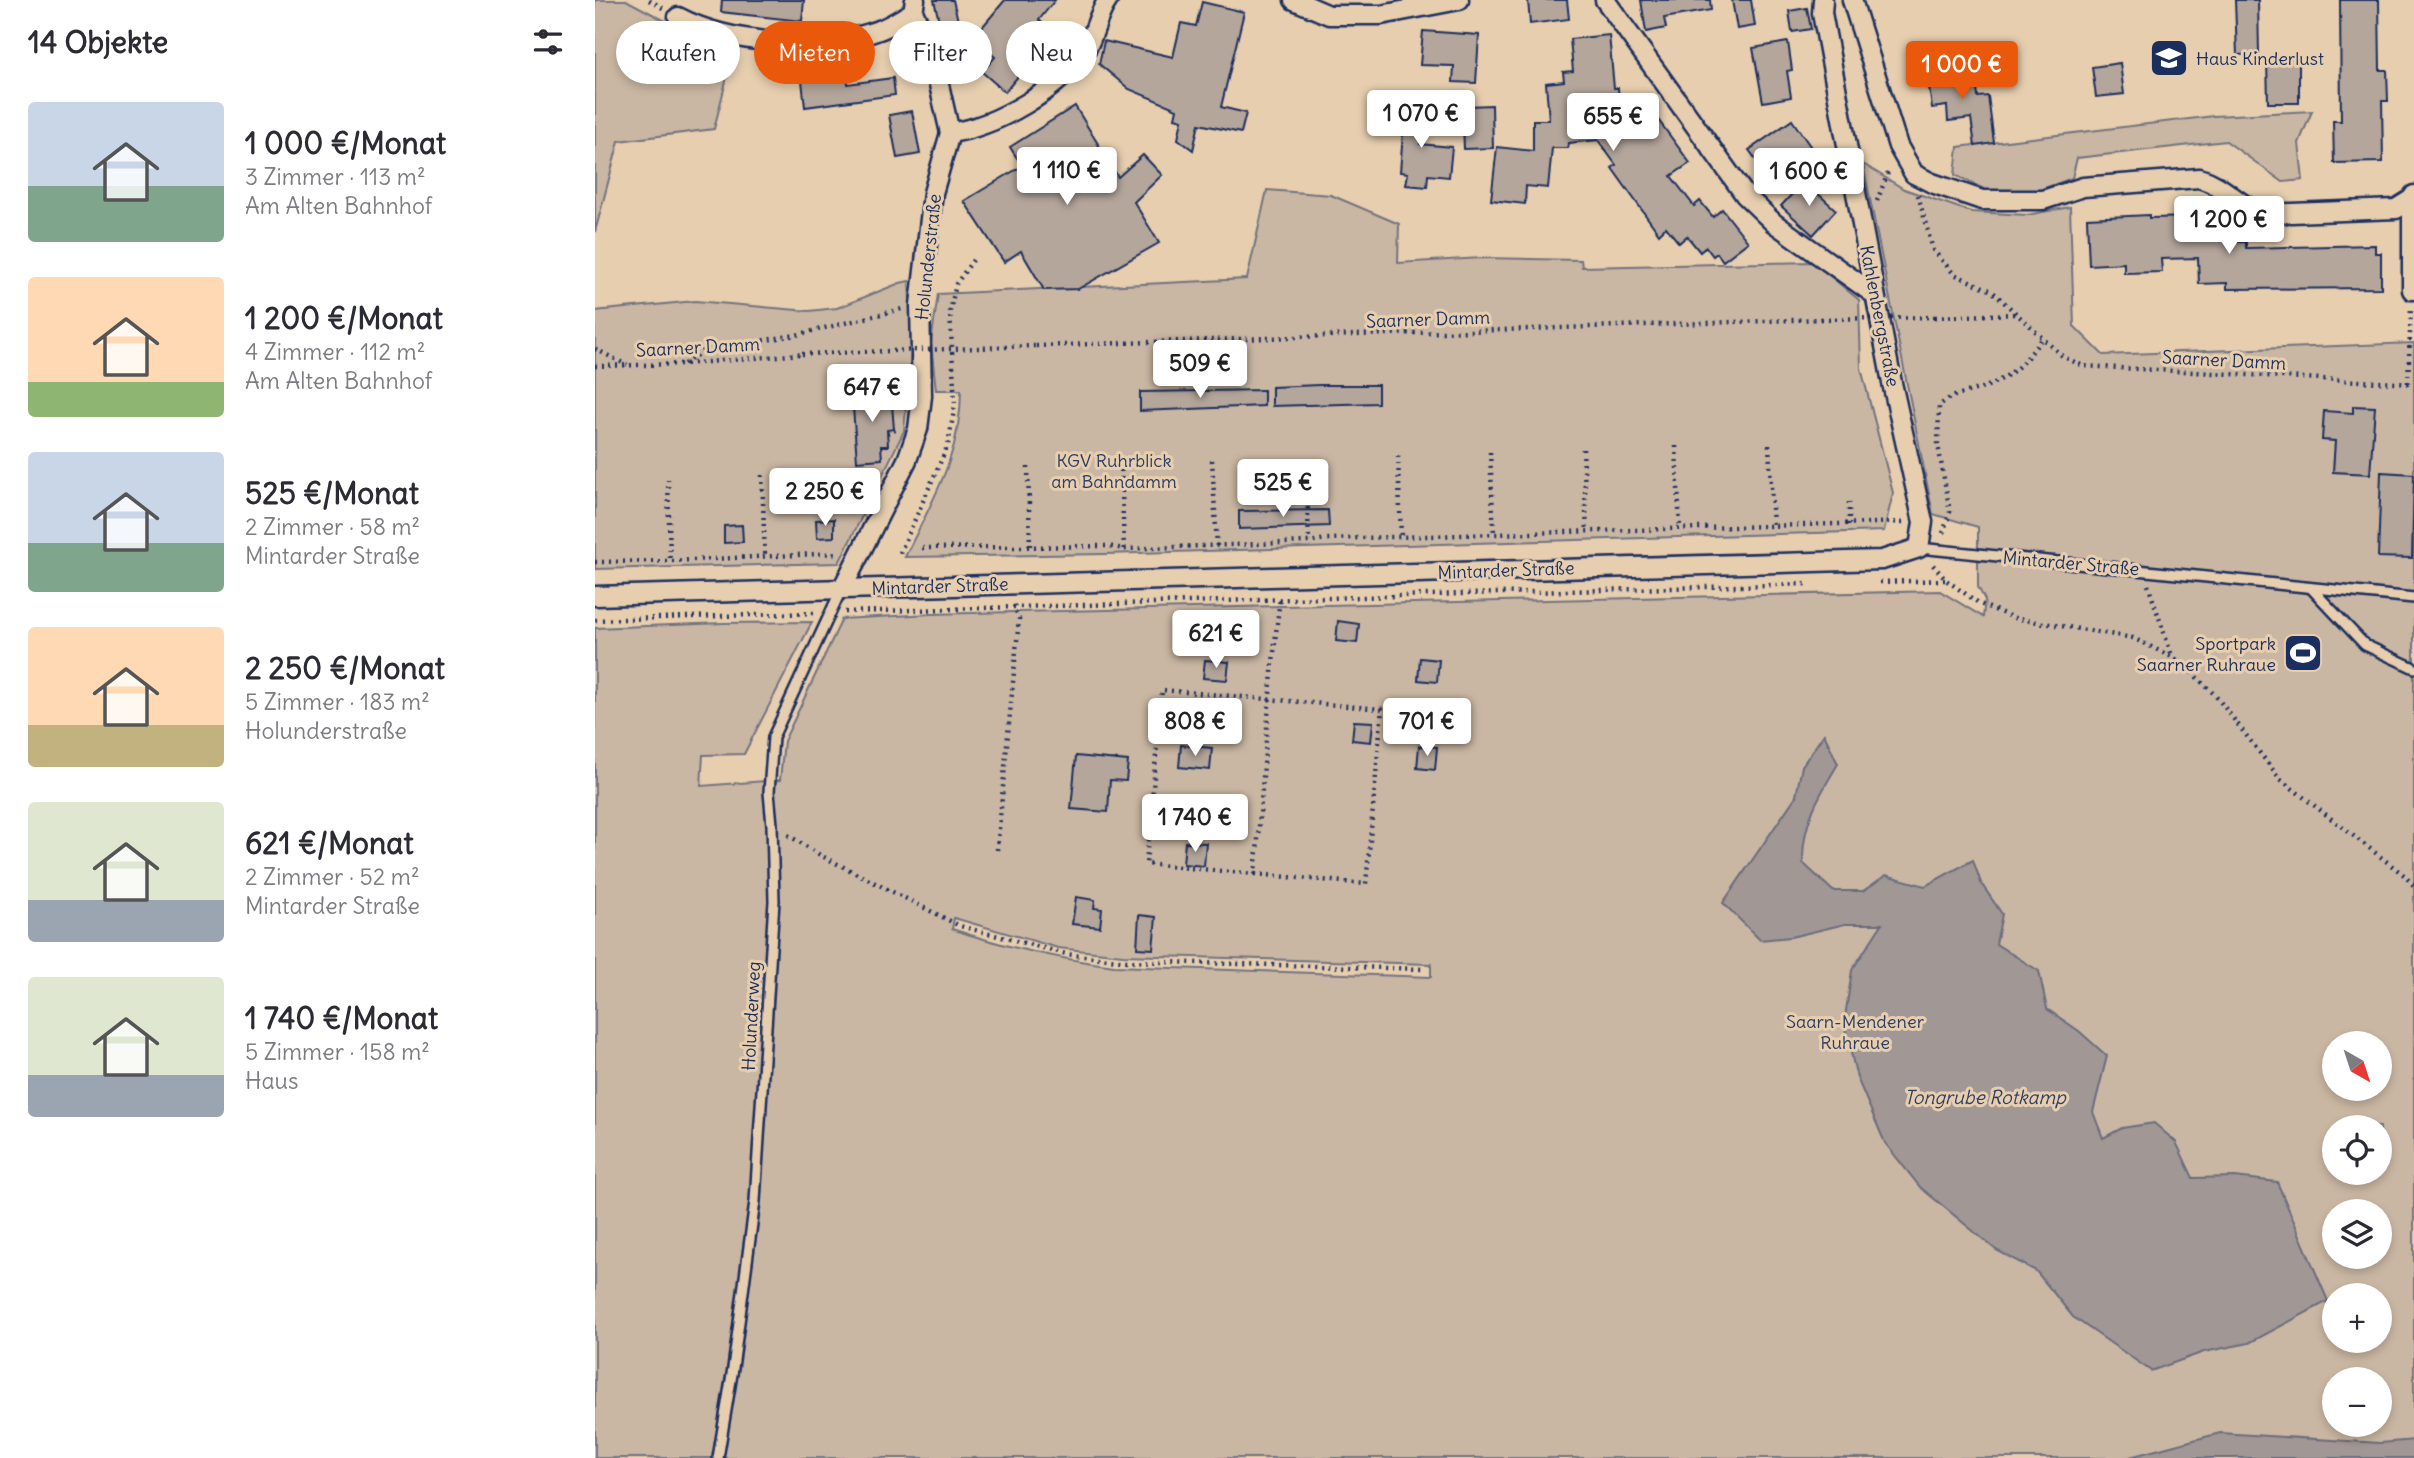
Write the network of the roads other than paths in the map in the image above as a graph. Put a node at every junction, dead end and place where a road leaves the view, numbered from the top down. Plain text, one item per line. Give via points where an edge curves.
1 (1108, 0) edge
2 (1294, 0) edge
3 (1459, 0) edge
4 (1605, 0) edge
5 (1823, 0) edge
6 (1852, 0) edge
7 (914, 6) edge
8 (678, 17) dead end
9 (950, 133) junction
10 (2413, 197) edge
11 (2413, 218) edge
12 (2413, 290) edge
13 (1875, 295) junction
14 (1919, 548) junction
15 (2311, 588) junction
16 (842, 589) junction
17 (595, 596) edge
18 (2414, 598) edge
19 (2414, 668) edge
20 (718, 1458) edge

1 - 9 street via 1087,48 1064,76 1029,102 969,130
2 - 3 street via 1328,15 1381,15
4 - 13 street via 1745,195 1774,223
5 - 13 street, Kahlenbergstraße
6 - 10 street via 1898,146 1915,174 1932,183 1982,200 2043,200 2083,187 2199,178 2215,182 2262,214 2396,209
7 - 8 street via 880,30 828,42 751,40 698,27
7 - 9 street, Holunderstraße via 930,44
9 - 16 street, Holunderstraße via 933,193 920,305 918,429
10 - 11 street
11 - 12 street
13 - 14 street, Kahlenbergstraße via 1923,522
14 - 15 lane, Mintarder Straße
14 - 16 street, Mintarder Straße via 1882,559
15 - 18 lane, Mintarder Straße
15 - 19 lane via 2365,645
16 - 17 street, Mintarder Straße
16 - 20 lane, Holunderweg via 773,737 769,792 773,901 755,1201

